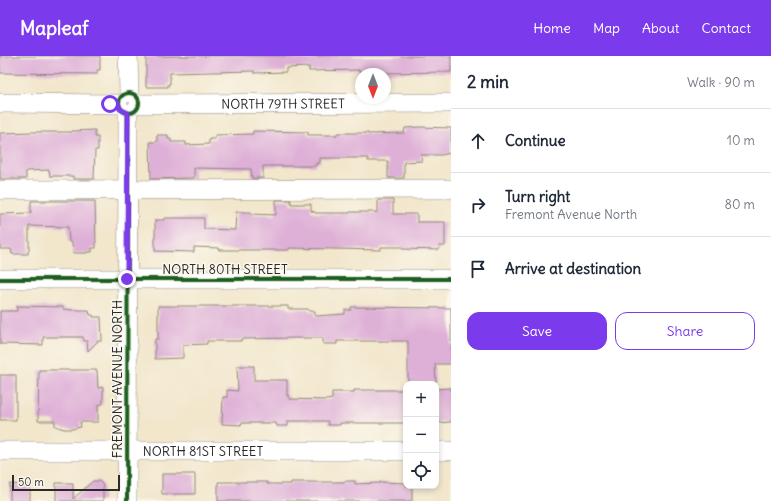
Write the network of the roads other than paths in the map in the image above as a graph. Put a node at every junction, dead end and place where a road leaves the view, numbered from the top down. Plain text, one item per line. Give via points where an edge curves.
1 (128, 56) edge
2 (0, 103) edge
3 (128, 103) junction
4 (451, 103) edge
5 (451, 189) edge
6 (0, 190) edge
7 (128, 191) junction
8 (0, 279) edge
9 (127, 279) junction
10 (451, 279) edge
11 (0, 451) edge
12 (127, 451) junction
13 (403, 451) edge
14 (439, 451) edge
15 (451, 451) edge
16 (127, 501) edge

1 - 3 street, FREMONT AVENUE NORTH
2 - 3 street, NORTH 79TH STREET
3 - 4 street, NORTH 79TH STREET
3 - 7 street, FREMONT AVENUE NORTH
5 - 7 street
6 - 7 street
7 - 9 street, FREMONT AVENUE NORTH
8 - 9 street, NORTH 80TH STREET
9 - 10 street, NORTH 80TH STREET
9 - 12 street, FREMONT AVENUE NORTH
11 - 12 street, NORTH 81ST STREET
12 - 13 street, NORTH 81ST STREET
12 - 16 street, FREMONT AVENUE NORTH
14 - 15 street

